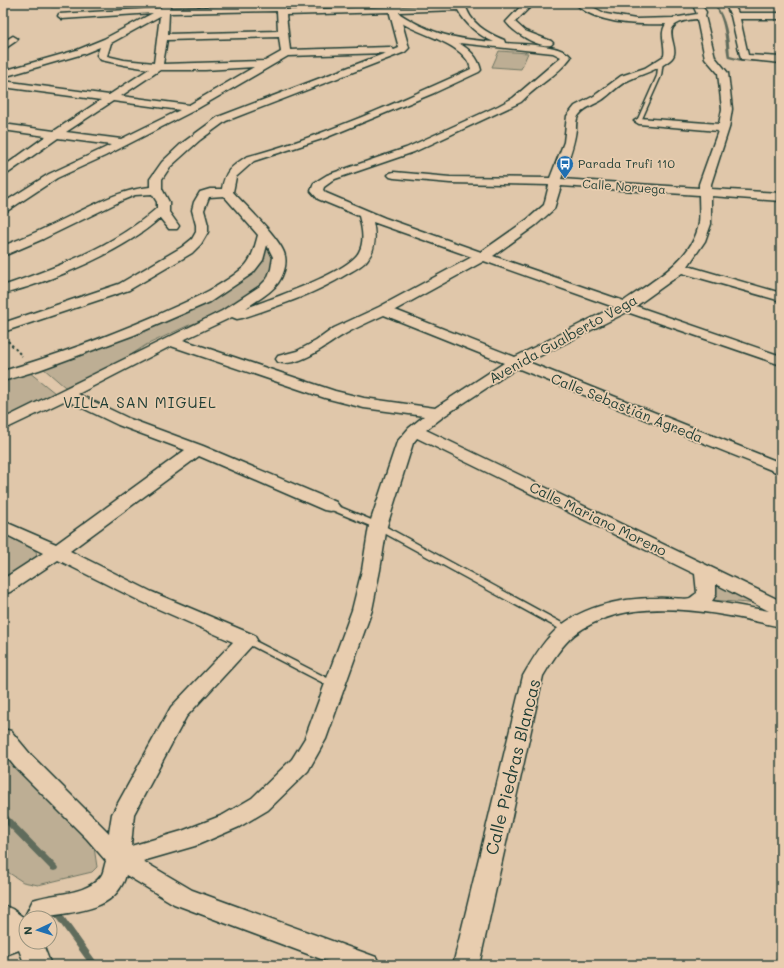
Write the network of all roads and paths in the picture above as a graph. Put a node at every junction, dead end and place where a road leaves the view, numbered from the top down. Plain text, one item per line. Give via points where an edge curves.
1 (534, 3) edge
2 (579, 3) edge
3 (696, 3) edge
4 (729, 3) edge
5 (462, 5) edge
6 (166, 7) edge
7 (282, 8) edge
8 (393, 8) edge
9 (62, 16) dead end
10 (701, 16) junction
11 (735, 16) junction
12 (781, 16) edge
13 (674, 21) junction
14 (283, 34) junction
15 (164, 37) junction
16 (440, 37) junction
17 (12, 39) dead end
18 (107, 41) junction
19 (3, 47) edge
20 (529, 48) junction
21 (402, 50) junction
22 (286, 53) junction
23 (566, 57) junction
24 (781, 60) edge
25 (661, 61) junction
26 (269, 64) junction
27 (158, 67) junction
28 (3, 74) edge
29 (3, 84) edge
30 (112, 98) junction
31 (191, 108) junction
32 (639, 122) joint
33 (3, 127) edge
34 (724, 128) junction
35 (56, 134) junction
36 (123, 143) junction
37 (3, 172) edge
38 (394, 175) dead end
39 (554, 184) junction
40 (417, 188) dead end
41 (155, 190) junction
42 (227, 192) junction
43 (705, 192) junction
44 (781, 197) edge
45 (3, 208) edge
46 (162, 209) junction
47 (365, 214) junction
48 (149, 221) junction
49 (173, 226) junction
50 (202, 232) junction
51 (266, 234) junction
52 (3, 251) edge
53 (484, 256) junction
54 (680, 268) junction
55 (3, 290) edge
56 (781, 297) edge
57 (625, 307) junction
58 (384, 310) junction
59 (3, 328) edge
60 (193, 330) junction
61 (170, 341) junction
62 (283, 359) dead end
63 (781, 361) edge
64 (515, 362) junction
65 (3, 376) edge
66 (65, 394) junction
67 (438, 413) junction
68 (3, 425) edge
69 (415, 431) junction
70 (197, 449) junction
71 (781, 469) edge
72 (330, 506) joint
73 (3, 526) edge
74 (378, 526) junction
75 (57, 552) junction
76 (703, 570) junction
77 (3, 588) edge
78 (695, 604) junction
79 (781, 609) edge
80 (781, 620) edge
81 (568, 630) junction
82 (247, 640) junction
83 (334, 686) junction
84 (3, 737) edge
85 (118, 859) junction
86 (40, 910) edge
87 (3, 916) edge
88 (18, 928) edge
89 (18, 938) edge
90 (3, 945) edge
91 (32, 950) edge
92 (38, 965) edge
93 (367, 965) edge
94 (466, 965) edge

1 - 23 street via 525,7 510,22 518,31 565,50
2 - 13 street via 621,21
3 - 10 street, Avenida Gualberto Vega via 702,12
4 - 11 street
5 - 8 street
5 - 20 street via 465,16 484,34 505,43
6 - 7 street
6 - 9 street
6 - 15 street
6 - 18 street
7 - 8 street
7 - 14 street
8 - 16 street via 410,25
8 - 21 street via 404,48
10 - 13 street
10 - 34 street, Avenida Gualberto Vega via 710,58 723,73 727,109
11 - 12 street
11 - 24 street via 744,57
13 - 25 street via 667,29 670,52 668,57
14 - 15 street
14 - 22 street
15 - 27 street
16 - 20 street via 472,43
16 - 42 street via 472,57 476,70 321,136 250,159 241,164 230,176
17 - 19 street
18 - 27 street via 102,55 104,58
18 - 28 street via 80,52
20 - 23 street via 554,50
21 - 22 street
21 - 41 street via 222,119 172,158 156,178
22 - 26 street
23 - 47 street via 560,65 517,100 502,108 410,150 331,177 318,185 317,191 322,196
25 - 32 lane via 659,76
25 - 39 street via 648,70 624,78 598,98 579,108 572,116 569,142
26 - 27 street
26 - 31 street
27 - 30 street
29 - 30 street
30 - 31 street
30 - 35 street
31 - 36 street
32 - 34 street
33 - 35 street
34 - 43 street, Avenida Gualberto Vega via 705,184
35 - 36 street
35 - 37 street
36 - 45 street via 53,176
38 - 39 street, Calle Noruega
39 - 40 street via 536,191 483,192
39 - 43 street, Calle Noruega
39 - 53 street via 550,206
41 - 46 street via 164,202
41 - 52 street via 133,192 119,197
42 - 50 street via 204,195 198,210
42 - 51 street
43 - 44 street, Calle Noruega
43 - 54 street, Avenida Gualberto Vega via 705,224 700,241
46 - 48 street
46 - 49 street via 164,217
47 - 53 street
47 - 60 street via 370,230 369,245 362,258 338,274 262,307
48 - 49 street
48 - 55 street via 113,244 80,260 42,277
49 - 50 street
50 - 59 street via 187,250 124,287
51 - 60 street via 279,257 278,269 272,281 265,289 227,314
51 - 65 street via 256,260 248,270 205,299 129,332
53 - 57 street
53 - 58 street
54 - 56 street
54 - 57 street, Avenida Gualberto Vega
57 - 63 street
57 - 64 street, Avenida Gualberto Vega
58 - 62 street via 360,320 302,354
58 - 64 street, Calle Sebastián Ágreda
60 - 61 street
61 - 66 street
61 - 67 street via 330,395 364,403
64 - 67 street, Avenida Gualberto Vega
64 - 71 street, Calle Sebastián Ágreda
66 - 68 street
66 - 70 street via 124,422
67 - 69 street, Avenida Gualberto Vega
69 - 74 street, Avenida Gualberto Vega via 405,442
69 - 76 street, Calle Mariano Moreno
70 - 72 street
70 - 75 street
72 - 74 lane
73 - 75 street
74 - 81 lane
74 - 83 street, Avenida Gualberto Vega via 362,610
75 - 77 street
75 - 82 street via 144,596
76 - 78 street via 706,578 706,595
76 - 79 street, Calle Mariano Moreno
78 - 80 street, Calle Piedras Blancas
78 - 81 street, Calle Piedras Blancas via 618,607 590,617
81 - 94 street, Calle Piedras Blancas via 547,652 533,676
82 - 83 lane
82 - 85 street via 178,712 123,814
83 - 85 street, Avenida Gualberto Vega via 315,739 300,764 283,784 260,804 231,821 187,839
84 - 85 street
85 - 86 street via 112,881 93,898 42,907
85 - 93 street via 183,897
87 - 88 street
89 - 90 street
91 - 92 street

